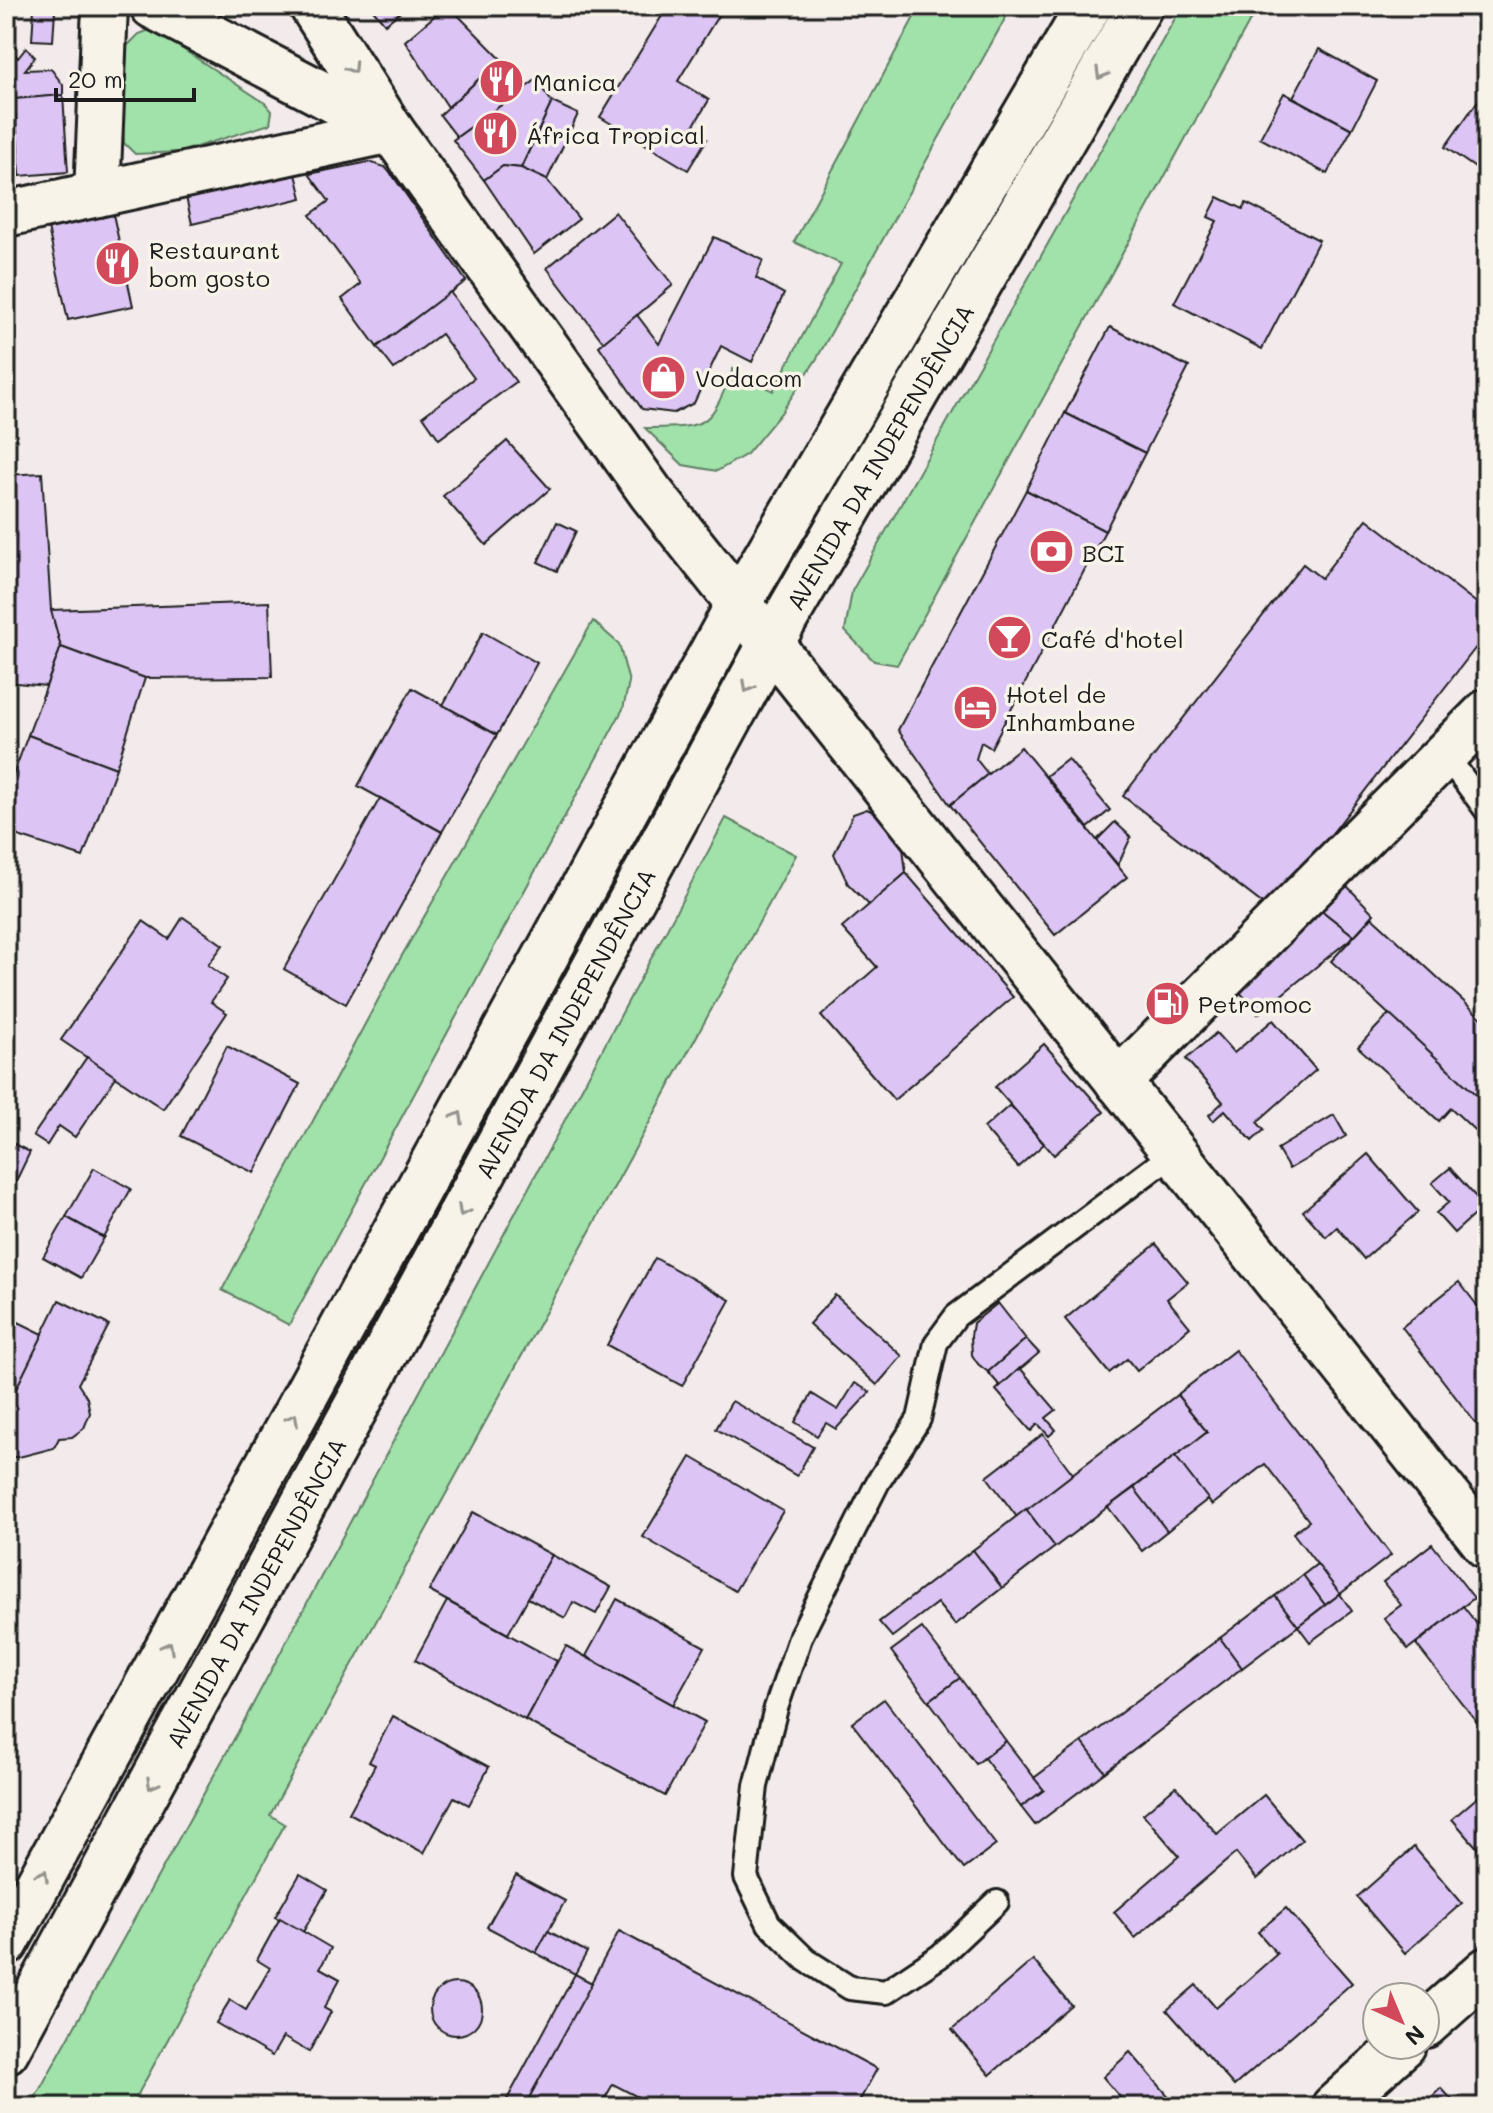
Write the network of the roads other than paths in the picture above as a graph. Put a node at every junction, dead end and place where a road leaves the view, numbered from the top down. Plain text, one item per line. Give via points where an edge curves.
1 (105, 6) edge
2 (153, 6) edge
3 (312, 6) edge
4 (1089, 6) edge
5 (1140, 6) edge
6 (391, 130) junction
7 (97, 194) junction
8 (6, 214) edge
9 (738, 605) junction
10 (770, 645) junction
11 (1487, 712) edge
12 (1445, 754) junction
13 (1487, 811) edge
14 (1118, 1082) junction
15 (1174, 1153) junction
16 (1487, 1546) edge
17 (997, 1902) dead end
18 (6, 1943) edge
19 (1487, 1970) edge
20 (1441, 2011) edge
21 (6, 2051) edge
22 (1385, 2061) edge
23 (1334, 2107) edge

1 - 7 main road
2 - 6 main road
3 -> 6 main road
4 - 9 main road, AVENIDA DA INDEPENDÊNCIA
5 -> 10 main road, AVENIDA DA INDEPENDÊNCIA
6 - 7 main road
6 - 9 main road via 651,493
7 - 8 main road
9 - 10 main road
18 -> 9 main road, AVENIDA DA INDEPENDÊNCIA
10 - 14 main road
10 -> 21 main road, AVENIDA DA INDEPENDÊNCIA
11 - 12 main road
12 - 13 lane
12 - 14 main road
14 - 15 main road
15 - 16 main road
15 - 17 lane via 956,1316 936,1343 919,1419 878,1482 801,1635 756,1786 746,1877 769,1924 806,1960 850,1988 886,1992 940,1956
19 - 20 main road
22 - 23 main road

